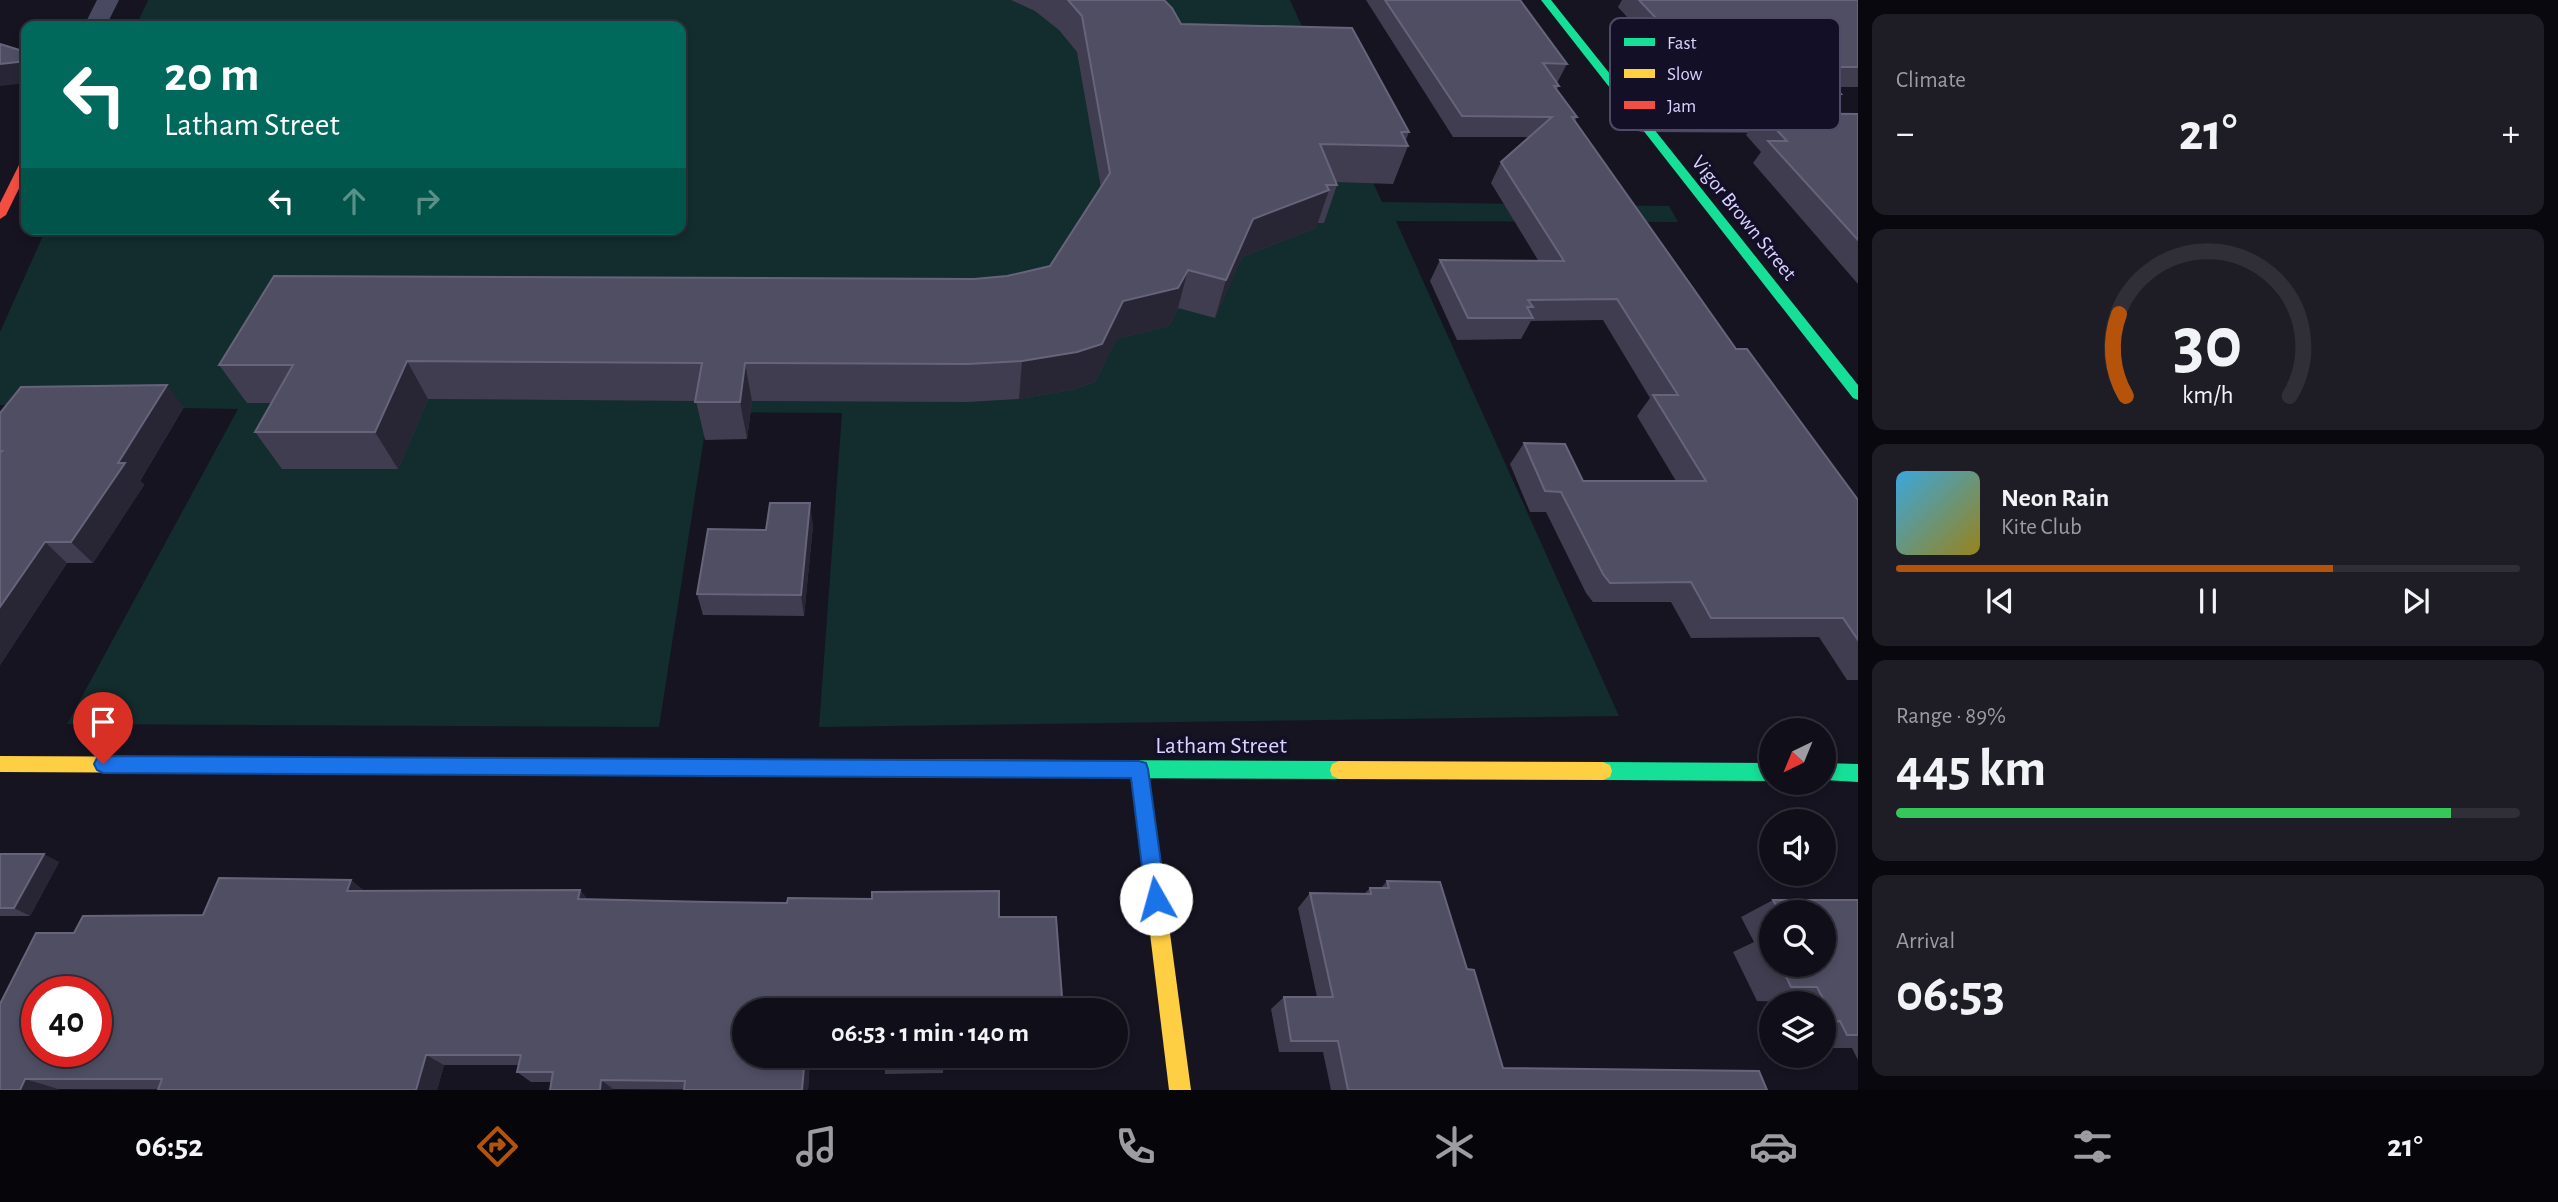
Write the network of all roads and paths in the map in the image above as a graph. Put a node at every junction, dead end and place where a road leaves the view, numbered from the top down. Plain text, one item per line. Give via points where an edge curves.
1 (108, 0) edge
2 (1546, 0) edge
3 (97, 21) edge
4 (1610, 83) edge
5 (1840, 125) edge
6 (1858, 125) edge
7 (1647, 130) edge
8 (21, 173) edge
9 (0, 215) edge
10 (1858, 395) edge
11 (0, 764) edge
12 (1139, 769) junction
13 (1759, 772) edge
14 (1836, 772) edge
15 (1858, 773) edge
16 (1180, 1090) edge

1 - 3 street
2 - 4 main road, Vigor Brown Street
5 - 6 street
7 - 10 main road, Vigor Brown Street
8 - 9 main road
11 - 12 main road, Latham Street
12 - 13 main road, Latham Street
12 - 16 main road
14 - 15 main road

